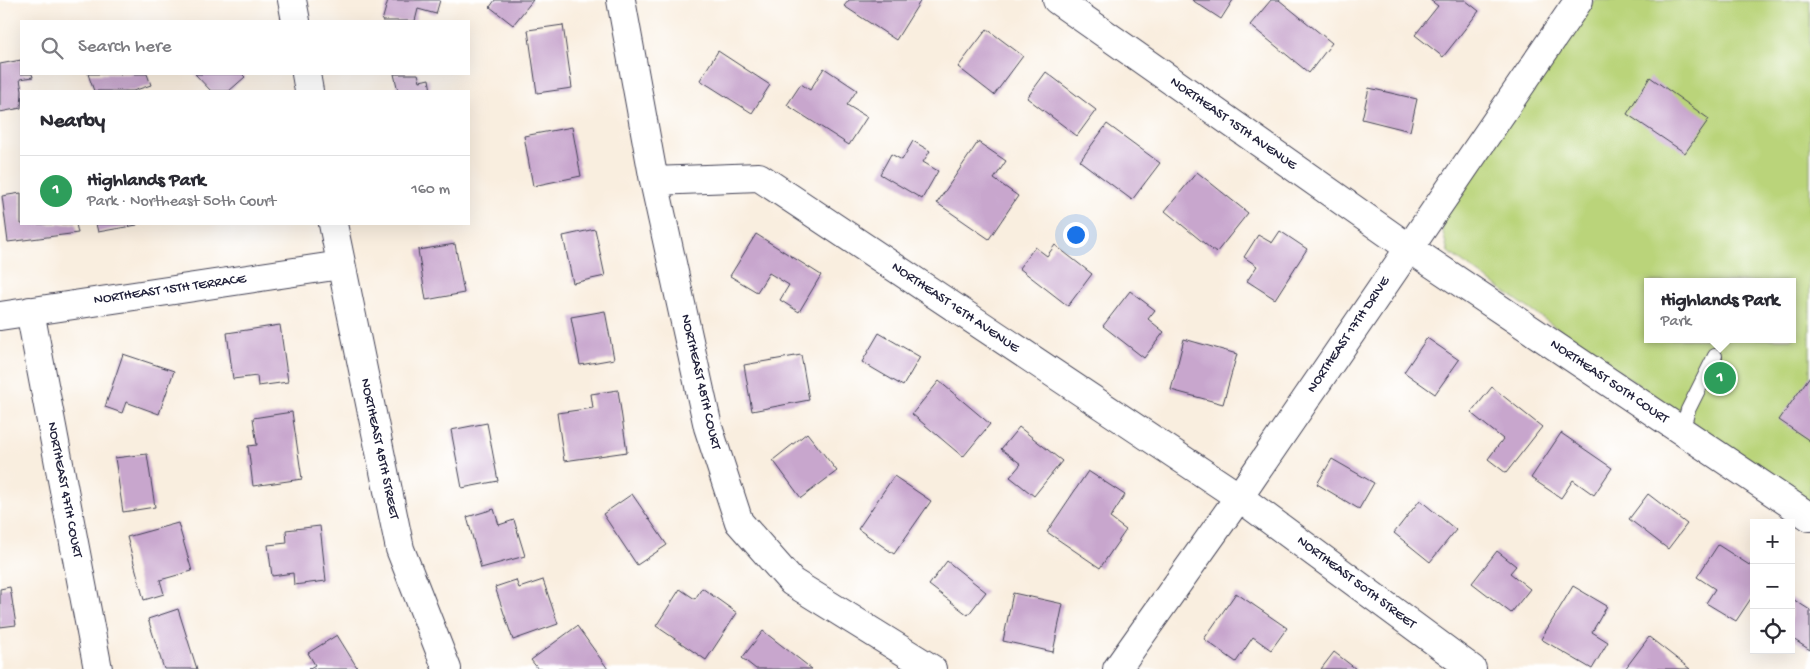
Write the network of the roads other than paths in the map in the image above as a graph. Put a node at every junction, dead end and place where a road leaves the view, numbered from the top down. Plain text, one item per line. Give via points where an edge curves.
1 (292, 0) edge
2 (621, 0) edge
3 (1058, 0) edge
4 (1579, 0) edge
5 (296, 20) edge
6 (306, 75) edge
7 (309, 90) edge
8 (654, 181) junction
9 (333, 225) edge
10 (1409, 248) junction
11 (341, 265) junction
12 (30, 311) junction
13 (0, 316) edge
14 (1715, 356) dead end
15 (1682, 431) junction
16 (1239, 497) junction
17 (1810, 516) edge
18 (98, 669) edge
19 (447, 669) edge
20 (932, 669) edge
21 (1117, 669) edge
22 (1472, 669) edge

1 - 5 street
2 - 8 street, NORTHEAST 48TH COURT
3 - 10 street, NORTHEAST 15TH AVENUE
4 - 10 street, NORTHEAST 17TH DRIVE
6 - 7 street
8 - 16 street, NORTHEAST 16TH AVENUE via 759,177
8 - 20 street, NORTHEAST 48TH COURT via 708,427 739,522 792,582
9 - 11 street, NORTHEAST 48TH STREET
10 - 15 street, NORTHEAST 50TH COURT
10 - 16 street, NORTHEAST 17TH DRIVE
11 - 12 street, NORTHEAST 15TH TERRACE
11 - 19 street, NORTHEAST 48TH STREET via 400,549
12 - 13 street, NORTHEAST 15TH TERRACE
12 - 18 street, NORTHEAST 47TH COURT
14 - 15 lane via 1688,410
15 - 17 street, NORTHEAST 50TH COURT
16 - 21 street, NORTHEAST 17TH DRIVE
16 - 22 street, NORTHEAST 50TH STREET

